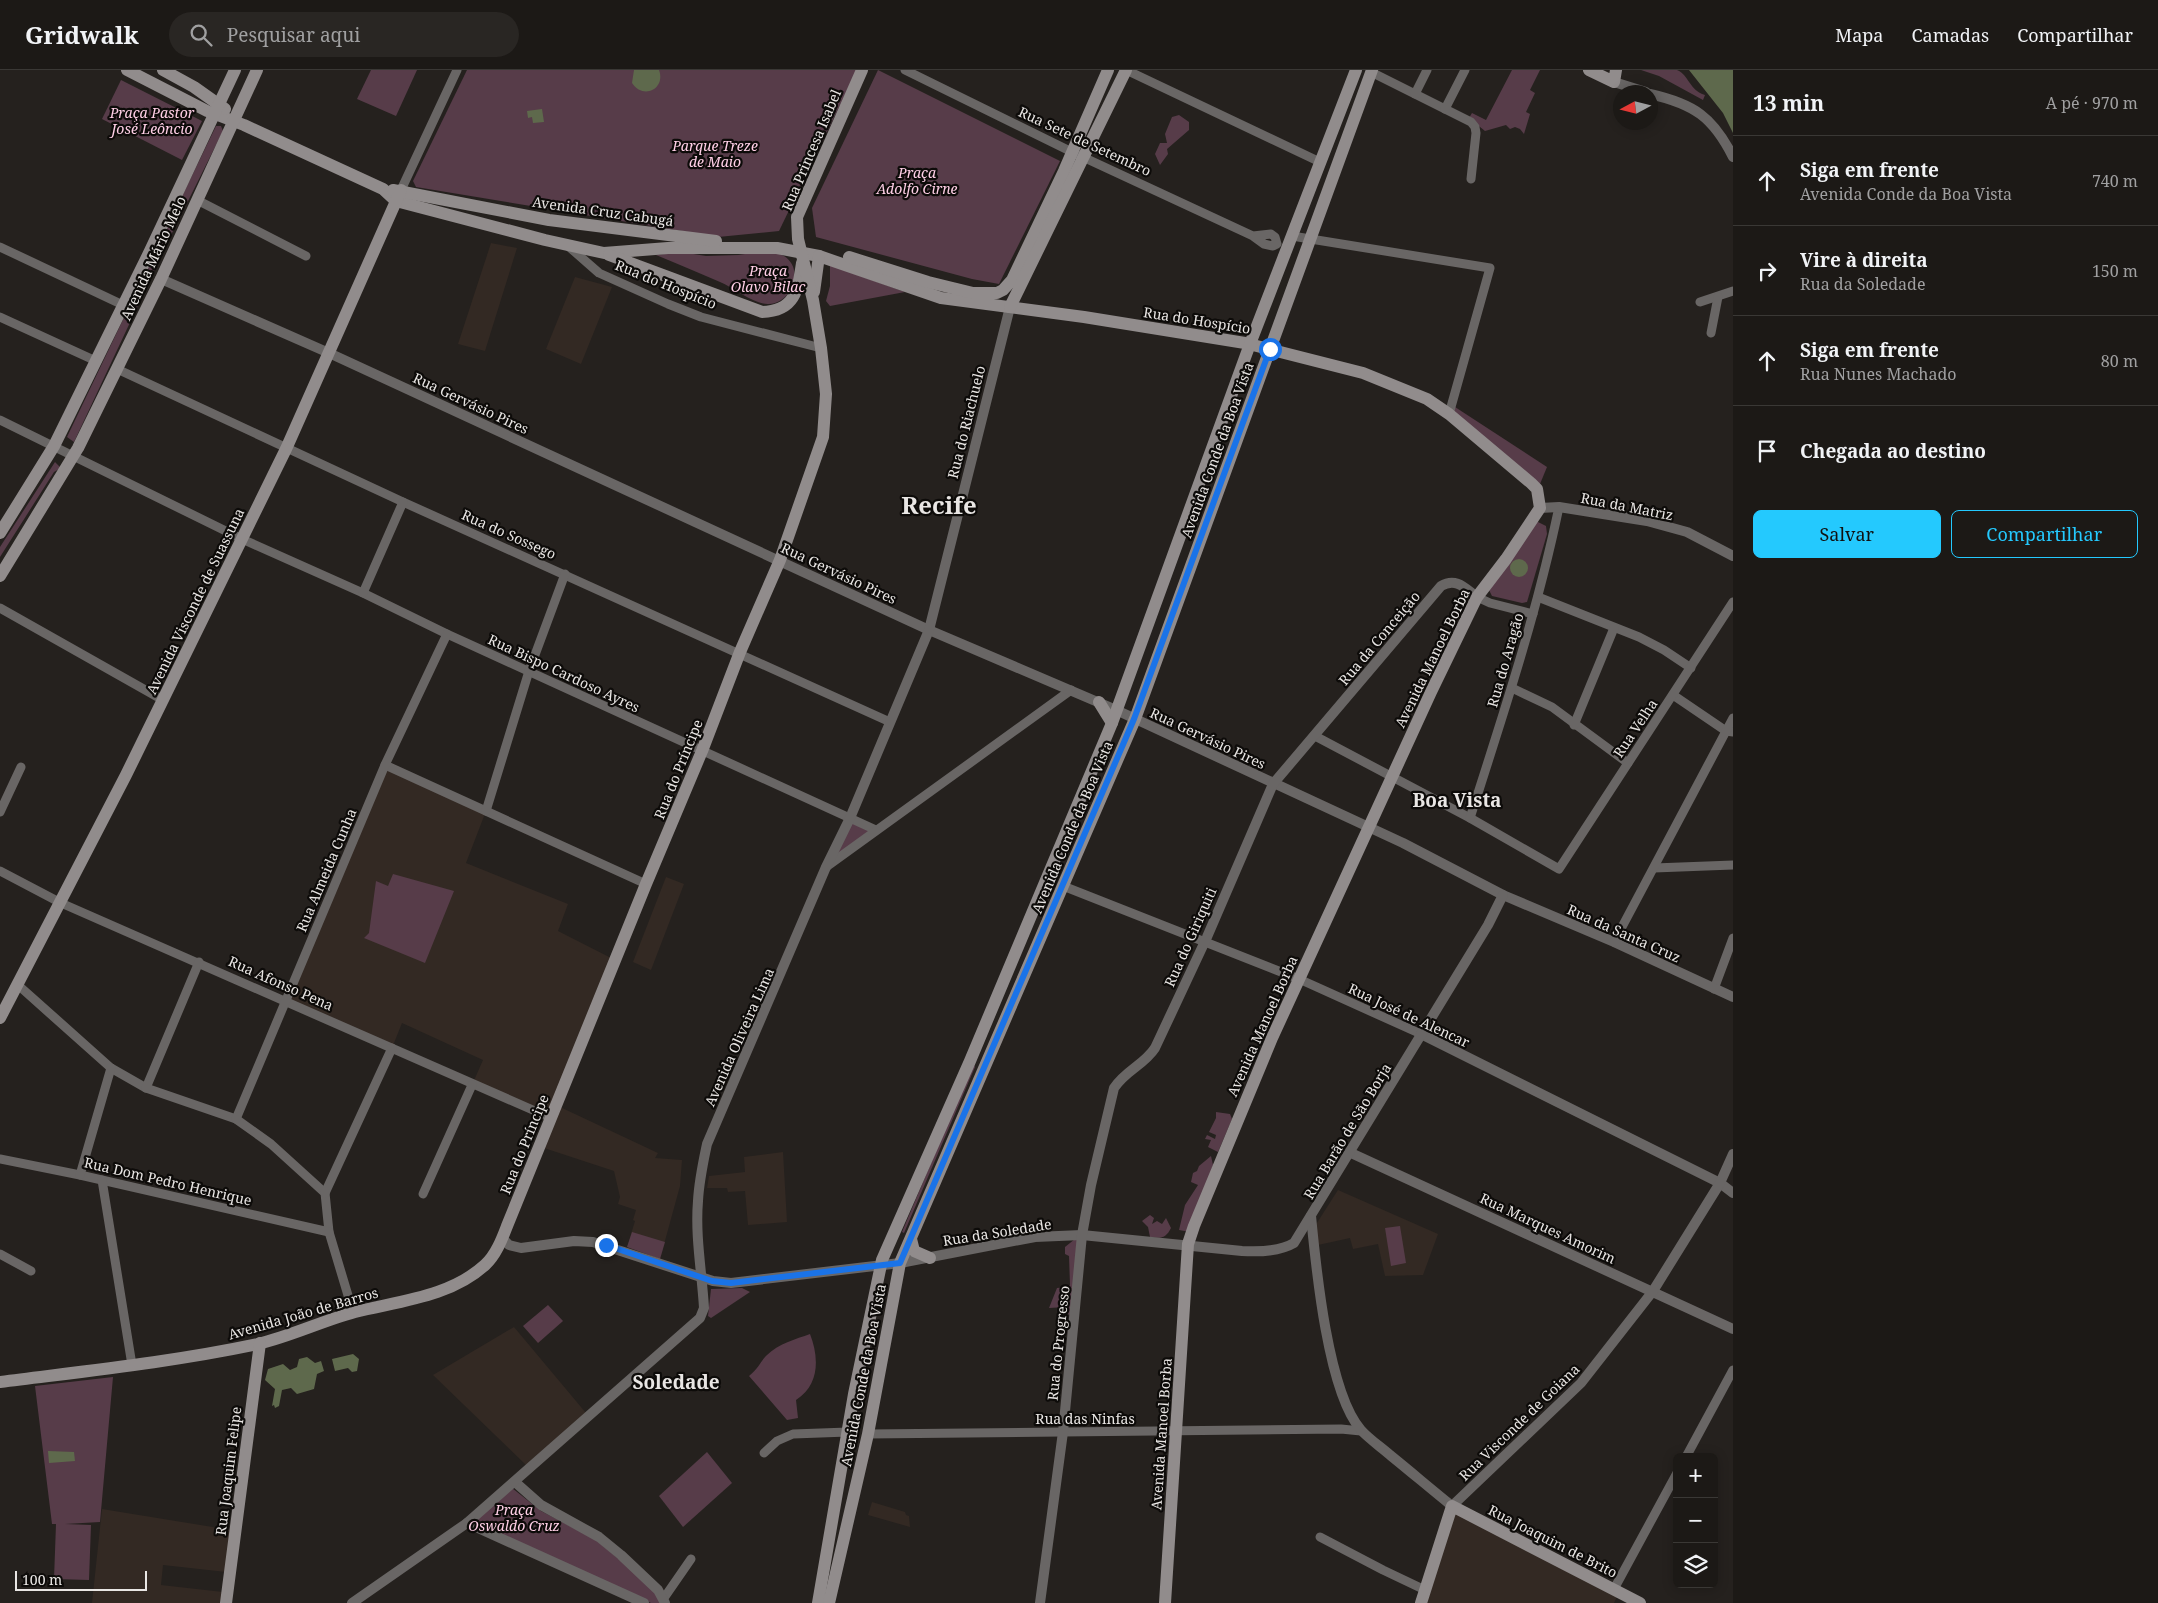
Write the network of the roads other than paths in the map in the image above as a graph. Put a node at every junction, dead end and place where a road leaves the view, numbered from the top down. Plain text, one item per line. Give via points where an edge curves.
1 (127, 70) edge
2 (163, 70) edge
3 (234, 70) edge
4 (257, 70) edge
5 (457, 70) edge
6 (862, 70) edge
7 (905, 70) edge
8 (1108, 70) edge
9 (1126, 70) edge
10 (1356, 70) edge
11 (1427, 70) edge
12 (1464, 70) edge
13 (1590, 70) edge
14 (1372, 71) edge
15 (1615, 76) edge
16 (1632, 85) edge
17 (1415, 94) junction
18 (1658, 96) edge
19 (216, 109) junction
20 (1445, 109) junction
21 (237, 121) junction
22 (1078, 154) junction
23 (1733, 157) edge
24 (1320, 162) junction
25 (1471, 179) dead end
26 (398, 195) junction
27 (197, 200) junction
28 (1253, 236) dead end
29 (1292, 236) junction
30 (1310, 238) junction
31 (567, 245) junction
32 (0, 247) edge
33 (801, 252) junction
34 (820, 252) junction
35 (604, 253) junction
36 (306, 256) dead end
37 (161, 279) junction
38 (1733, 291) edge
39 (1718, 298) junction
40 (813, 300) junction
41 (1700, 302) dead end
42 (124, 304) junction
43 (1010, 307) junction
44 (0, 317) edge
45 (1711, 333) dead end
46 (1250, 344) junction
47 (821, 348) junction
48 (1270, 349) junction
49 (329, 353) junction
50 (96, 361) junction
51 (117, 369) junction
52 (1449, 414) junction
53 (0, 420) edge
54 (54, 446) junction
55 (286, 449) junction
56 (74, 456) junction
57 (403, 502) junction
58 (1559, 507) junction
59 (1540, 508) junction
60 (0, 533) edge
61 (242, 539) junction
62 (1733, 556) edge
63 (780, 560) junction
64 (565, 574) junction
65 (0, 576) edge
66 (363, 593) junction
67 (1477, 597) junction
68 (1538, 597) junction
69 (1733, 602) edge
70 (0, 608) edge
71 (1533, 614) junction
72 (1614, 628) junction
73 (929, 630) junction
74 (448, 634) junction
75 (740, 652) junction
76 (1691, 668) junction
77 (529, 671) junction
78 (1512, 688) junction
79 (1071, 690) junction
80 (1673, 695) junction
81 (163, 700) junction
82 (1099, 702) junction
83 (1117, 710) junction
84 (1733, 718) edge
85 (1134, 719) junction
86 (890, 722) junction
87 (1112, 723) junction
88 (1574, 725) junction
89 (1730, 732) edge
90 (1315, 736) junction
91 (702, 751) junction
92 (1628, 763) junction
93 (385, 765) junction
94 (21, 767) dead end
95 (1392, 777) junction
96 (1273, 784) junction
97 (486, 811) junction
98 (0, 812) edge
99 (850, 818) junction
100 (1470, 818) junction
101 (1367, 827) junction
102 (876, 830) junction
103 (1733, 865) edge
104 (826, 867) junction
105 (1654, 868) junction
106 (0, 871) edge
107 (646, 884) junction
108 (1063, 886) junction
109 (1503, 895) junction
110 (61, 903) junction
111 (1733, 938) edge
112 (1204, 941) junction
113 (1614, 942) junction
114 (199, 962) junction
115 (1299, 979) junction
116 (18, 984) junction
117 (1714, 989) junction
118 (1733, 998) edge
119 (286, 1001) junction
120 (0, 1018) edge
121 (1421, 1034) junction
122 (392, 1048) junction
123 (111, 1068) junction
124 (472, 1085) junction
125 (146, 1088) junction
126 (1114, 1088) joint
127 (551, 1118) junction
128 (236, 1120) junction
129 (1351, 1152) junction
130 (1733, 1154) edge
131 (0, 1159) edge
132 (80, 1175) junction
133 (102, 1180) junction
134 (1720, 1183) junction
135 (326, 1193) junction
136 (1733, 1193) edge
137 (423, 1194) dead end
138 (1311, 1216) junction
139 (329, 1232) junction
140 (1082, 1235) junction
141 (502, 1238) junction
142 (911, 1239) junction
143 (1188, 1244) junction
144 (0, 1254) edge
145 (930, 1258) junction
146 (900, 1263) junction
147 (880, 1266) junction
148 (31, 1271) dead end
149 (702, 1277) junction
150 (1653, 1291) junction
151 (353, 1312) junction
152 (1733, 1329) edge
153 (260, 1343) junction
154 (132, 1365) junction
155 (1733, 1370) edge
156 (0, 1382) edge
157 (1361, 1431) junction
158 (848, 1432) junction
159 (1063, 1432) junction
160 (1176, 1432) junction
161 (868, 1434) junction
162 (764, 1453) dead end
163 (1688, 1453) edge
164 (1673, 1480) edge
165 (515, 1482) junction
166 (1452, 1506) junction
167 (467, 1523) junction
168 (1320, 1537) dead end
169 (691, 1559) dead end
170 (1614, 1589) junction
171 (1425, 1590) junction
172 (665, 1600) edge
173 (226, 1603) edge
174 (352, 1603) edge
175 (644, 1603) edge
176 (818, 1603) edge
177 (829, 1603) edge
178 (1040, 1603) edge
179 (1164, 1603) edge
180 (1421, 1603) edge
181 (1640, 1603) edge

1 - 19 main road, Avenida Cruz Cabugá
2 - 19 main road, Avenida Cruz Cabugá via 194,87
3 - 19 main road, Avenida Mário Melo
4 - 21 main road, Avenida Mário Melo
5 - 26 street
6 - 33 main road, Rua Princesa Isabel via 802,204 798,217
7 - 22 street, Rua Sete de Setembro
8 - 22 main road, Rua do Riachuelo
9 - 22 main road, Rua do Riachuelo
9 - 24 street
10 - 24 main road, Avenida Conde da Boa Vista
11 - 17 street
12 - 20 street
13 - 15 main road
14 - 17 street
14 - 30 main road, Avenida Conde da Boa Vista
15 - 16 street
17 - 20 street
18 - 23 street via 1688,105 1701,113 1720,134
19 - 21 main road, Avenida Cruz Cabugá
19 - 42 main road, Avenida Mário Melo
20 - 25 street via 1474,127
21 - 26 main road, Avenida Cruz Cabugá
21 - 27 main road, Avenida Mário Melo
22 - 28 street, Rua Sete de Setembro
22 - 34 main road, Rua do Riachuelo via 1012,280 1003,290 987,294 928,282
22 - 43 main road, Rua do Riachuelo
24 - 29 main road, Avenida Conde da Boa Vista
26 - 31 main road, Avenida Cruz Cabugá
26 - 33 main road, Avenida Cruz Cabugá via 549,220 705,240 770,239
26 - 49 main road, Avenida Visconde de Suassuna
27 - 36 street
27 - 37 main road, Avenida Mário Melo
29 - 30 street
29 - 46 main road, Avenida Conde da Boa Vista
30 - 48 main road, Avenida Conde da Boa Vista
30 - 52 street via 1490,268
31 - 35 main road, Avenida Cruz Cabugá
31 - 47 street, Rua do Hospício via 599,272 668,304 701,317
32 - 42 street
33 - 34 main road, Avenida Cruz Cabugá
33 - 35 main road, Avenida Cruz Cabugá via 762,247 668,248
33 - 35 main road via 796,293 779,309 762,312
33 - 40 main road
34 - 40 main road
34 - 43 main road, Rua do Hospício via 941,298
37 - 49 street, Rua Gervásio Pires
37 - 51 main road, Avenida Mário Melo
38 - 39 street
39 - 41 street
39 - 45 street
40 - 47 main road, Rua do Príncipe
42 - 50 main road, Avenida Mário Melo
43 - 46 main road, Rua do Hospício
43 - 73 street, Rua do Riachuelo
44 - 50 street
46 - 48 main road, Rua do Hospício
46 - 83 main road, Avenida Conde da Boa Vista
47 - 63 main road, Rua do Príncipe via 826,394 823,437
48 - 52 main road, Rua do Hospício via 1363,373 1427,399
48 - 85 main road, Avenida Conde da Boa Vista
49 - 55 main road, Avenida Visconde de Suassuna
49 - 63 street, Rua Gervásio Pires
50 - 54 main road, Avenida Mário Melo
51 - 55 street, Rua do Sossego
51 - 56 main road, Avenida Mário Melo
52 - 59 main road, Rua do Hospício via 1537,489
53 - 54 street, Rua Bispo Cardoso Ayres
54 - 56 street, Rua Bispo Cardoso Ayres
54 - 60 main road, Avenida Mário Melo
55 - 57 street, Rua do Sossego
55 - 61 main road, Avenida Visconde de Suassuna
56 - 61 street, Rua Bispo Cardoso Ayres
56 - 65 main road, Avenida Mário Melo
57 - 64 street, Rua do Sossego
57 - 66 street
58 - 59 street, Rua da Matriz
58 - 62 street, Rua da Matriz via 1687,532
58 - 68 street, Rua do Aragão
59 - 67 main road, Avenida Manoel Borba
61 - 66 street, Rua Bispo Cardoso Ayres
61 - 81 main road, Avenida Visconde de Suassuna
63 - 73 street, Rua Gervásio Pires
63 - 75 main road, Rua do Príncipe
64 - 75 street, Rua do Sossego
64 - 77 street
66 - 74 street, Rua Bispo Cardoso Ayres
67 - 71 street, Rua da Conceição
67 - 90 street, Rua da Conceição via 1453,581 1441,586
67 - 95 main road, Avenida Manoel Borba
68 - 71 street, Rua do Aragão
68 - 72 street
69 - 76 street, Rua Velha
70 - 81 street
71 - 78 street, Rua do Aragão
72 - 76 street via 1655,645
72 - 88 street
73 - 79 street, Rua Gervásio Pires
73 - 86 street, Rua do Riachuelo
74 - 77 street, Rua Bispo Cardoso Ayres
74 - 93 street, Rua Almeida Cunha
75 - 86 street, Rua do Sossego
75 - 91 main road, Rua do Príncipe
76 - 80 street, Rua Velha
77 - 91 street, Rua Bispo Cardoso Ayres
77 - 97 street
78 - 88 street via 1552,707
78 - 100 street, Rua do Aragão
79 - 82 street, Rua Gervásio Pires
79 - 102 street
80 - 89 street
80 - 92 street, Rua Velha
81 - 110 main road, Avenida Visconde de Suassuna
82 - 83 street, Rua Gervásio Pires
82 - 87 main road
83 - 85 street, Rua Gervásio Pires
83 - 87 main road, Avenida Conde da Boa Vista
84 - 89 street
85 - 96 street, Rua Gervásio Pires
85 - 108 main road, Avenida Conde da Boa Vista
86 - 99 street, Rua do Riachuelo
87 - 147 main road, Avenida Conde da Boa Vista
88 - 92 street
89 - 105 street
90 - 95 street
90 - 96 street, Rua da Conceição
91 - 99 street, Rua Bispo Cardoso Ayres
91 - 107 main road, Rua do Príncipe
92 - 100 street, Rua Velha via 1559,868
93 - 97 street
93 - 119 street, Rua Almeida Cunha
94 - 98 street
95 - 100 street
95 - 101 main road, Avenida Manoel Borba
96 - 101 street, Rua Gervásio Pires
96 - 112 street, Rua do Giriquiti
97 - 107 street
99 - 102 street, Rua Bispo Cardoso Ayres
99 - 104 street, Avenida Oliveira Lima
101 - 109 street, Rua Gervásio Pires
101 - 115 main road, Avenida Manoel Borba
102 - 104 street
103 - 105 street
104 - 149 street, Avenida Oliveira Lima via 708,1144 698,1202
105 - 113 street
106 - 110 street, Rua Afonso Pena
107 - 127 main road, Rua do Príncipe
108 - 112 street, Rua José de Alencar
108 - 142 main road, Avenida Conde da Boa Vista
109 - 113 street, Rua da Santa Cruz
109 - 121 street, Rua Barão de São Borja
110 - 114 street, Rua Afonso Pena
110 - 116 main road, Avenida Visconde de Suassuna
111 - 117 street
112 - 115 street, Rua José de Alencar
112 - 126 street, Rua do Giriquiti via 1155,1048 1143,1062 1121,1077
113 - 117 street, Rua da Santa Cruz
114 - 119 street, Rua Afonso Pena
114 - 125 street
115 - 121 street, Rua José de Alencar
115 - 143 main road, Avenida Manoel Borba via 1238,1115
116 - 120 main road, Avenida Visconde de Suassuna
116 - 123 street
117 - 118 street, Rua da Santa Cruz
119 - 122 street, Rua Afonso Pena
119 - 128 street, Rua Almeida Cunha
121 - 129 street, Rua Barão de São Borja
121 - 134 street, Rua José de Alencar
122 - 124 street, Rua Afonso Pena
122 - 135 street
123 - 125 street
123 - 132 street
124 - 127 street, Rua Afonso Pena
124 - 137 street
125 - 128 street
126 - 140 street, Rua do Progresso
127 - 141 main road, Rua do Príncipe
128 - 135 street via 283,1154
129 - 138 street, Rua Barão de São Borja
129 - 150 street, Rua Marques Amorim
130 - 134 street, Rua Visconde de Goiana
131 - 132 street, Rua Dom Pedro Henrique
132 - 133 street, Rua Dom Pedro Henrique
133 - 139 street, Rua Dom Pedro Henrique
133 - 154 street
134 - 136 street, Rua José de Alencar
134 - 150 street, Rua Visconde de Goiana
135 - 139 street
138 - 143 street, Rua da Soledade via 1294,1243 1284,1248 1256,1252
138 - 157 street, Rua Barão de São Borja via 1329,1344 1342,1398
139 - 151 street
140 - 143 street, Rua da Soledade
140 - 145 street, Rua da Soledade via 1035,1237
140 - 159 street, Rua do Progresso
141 - 149 street, Rua da Soledade via 509,1245 521,1248 574,1241 593,1242
141 - 151 main road, Avenida João de Barros via 484,1266 458,1282 436,1292
142 - 145 main road via 914,1251
142 - 146 main road, Avenida Conde da Boa Vista
143 - 160 main road, Avenida Manoel Borba
144 - 148 street
145 - 146 street, Rua da Soledade
146 - 147 street, Rua da Soledade
146 - 161 main road, Avenida Conde da Boa Vista
147 - 149 street, Rua da Soledade via 751,1282 731,1283
147 - 158 main road, Avenida Conde da Boa Vista
149 - 165 street, Avenida Oliveira Lima via 704,1308 697,1322
150 - 152 street, Rua Marques Amorim
150 - 166 street, Rua Visconde de Goiana via 1581,1384
151 - 153 main road, Avenida João de Barros
153 - 154 main road, Avenida João de Barros
153 - 173 main road, Rua Joaquim Felipe
154 - 156 main road, Avenida João de Barros
155 - 163 street
157 - 160 street, Rua das Ninfas
157 - 166 street, Rua Barão de São Borja
158 - 162 street via 793,1434 777,1441
158 - 176 main road, Avenida Conde da Boa Vista
159 - 160 street, Rua das Ninfas
159 - 161 street, Rua das Ninfas
159 - 178 street, Rua do Progresso
160 - 179 main road, Avenida Manoel Borba
161 - 177 main road, Avenida Conde da Boa Vista
164 - 170 street
165 - 167 street, Avenida Oliveira Lima
165 - 172 street via 541,1505 599,1536
166 - 170 main road, Rua Joaquim de Brito
166 - 171 main road
167 - 174 street, Avenida Oliveira Lima
167 - 175 street
168 - 171 street
169 - 172 street
170 - 181 main road, Rua Joaquim de Brito
171 - 180 main road

